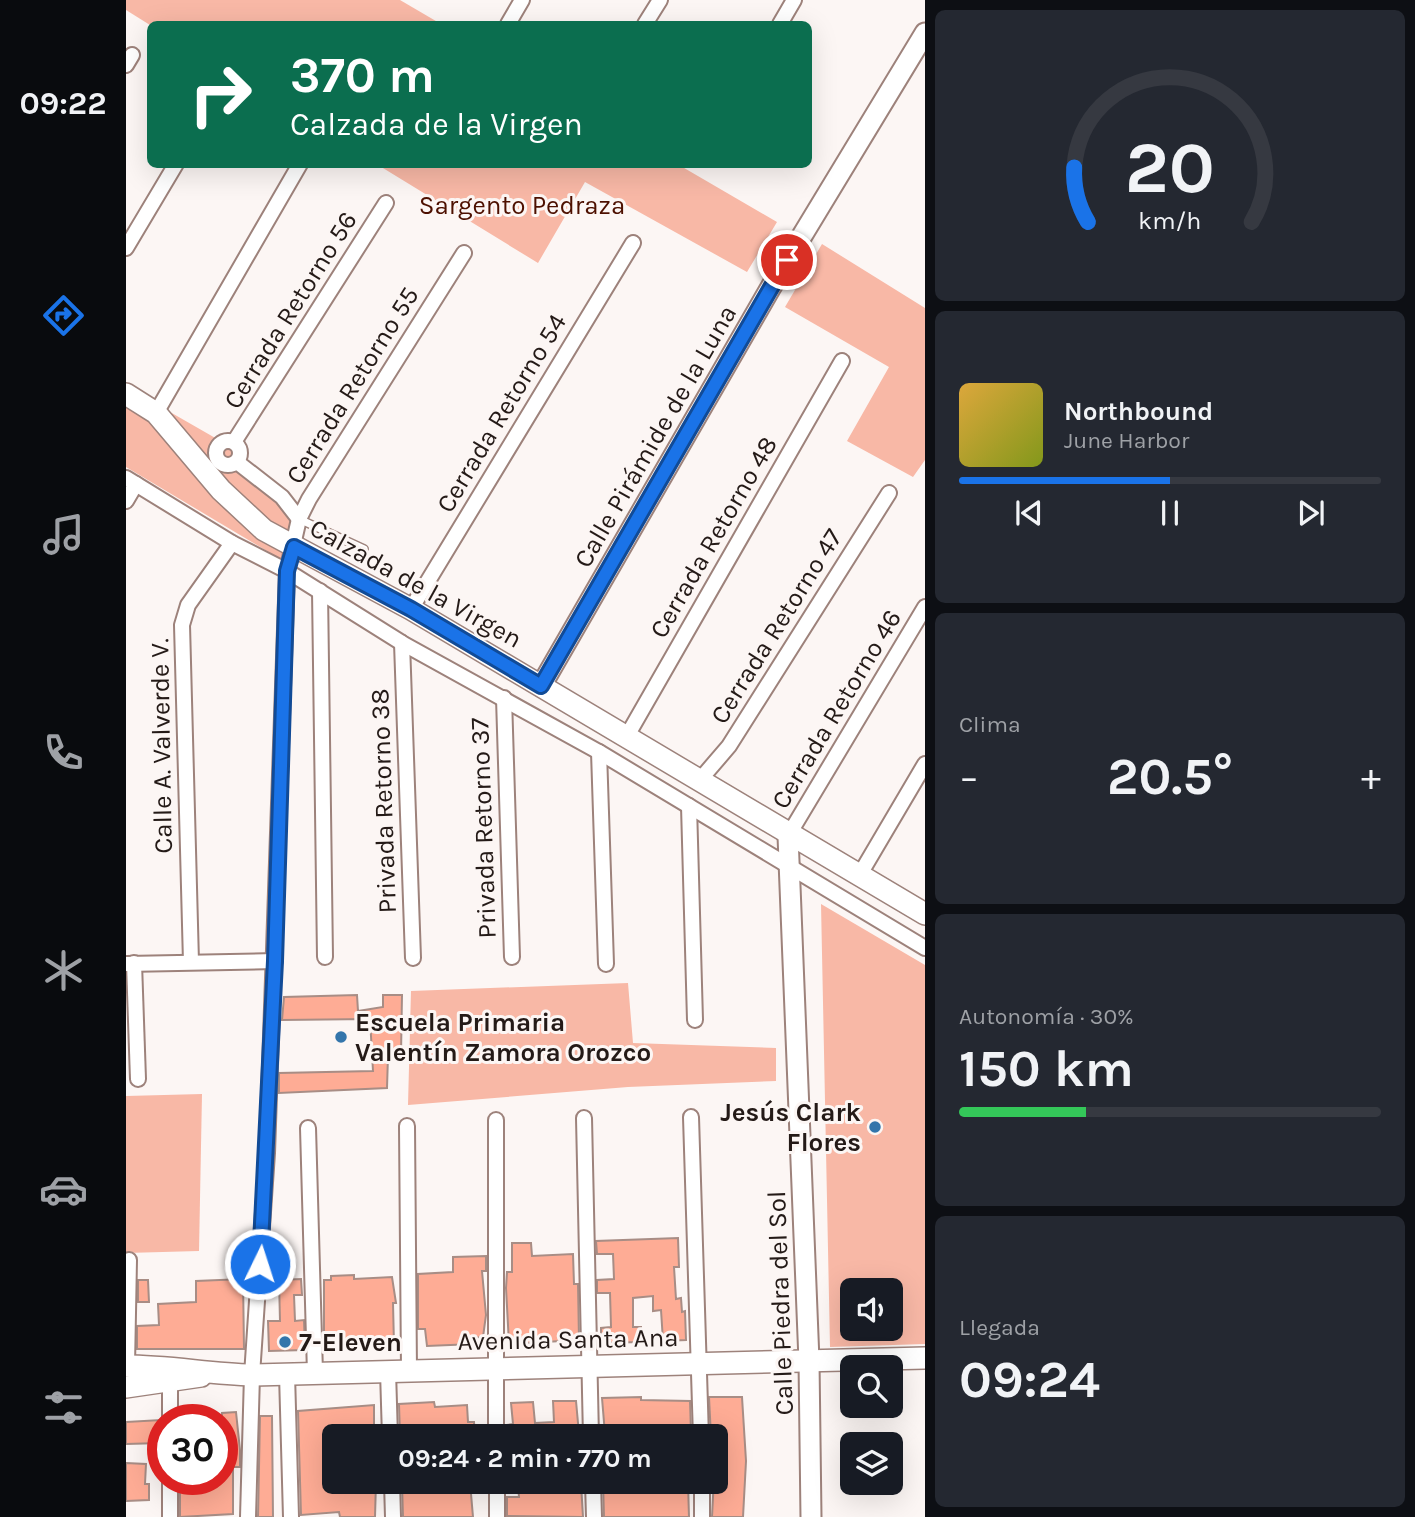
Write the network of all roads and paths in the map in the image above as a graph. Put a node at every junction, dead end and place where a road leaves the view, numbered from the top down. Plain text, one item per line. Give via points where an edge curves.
1 (522, 0) edge
2 (660, 0) edge
3 (794, 0) edge
4 (510, 21) edge
5 (647, 21) edge
6 (782, 21) edge
7 (925, 33) edge
8 (174, 168) edge
9 (298, 168) edge
10 (386, 203) dead end
11 (633, 243) dead end
12 (126, 248) edge
13 (464, 253) dead end
14 (842, 361) dead end
15 (126, 394) edge
16 (156, 413) junction
17 (234, 442) junction
18 (237, 462) junction
19 (131, 481) edge
20 (890, 493) dead end
21 (126, 501) edge
22 (299, 519) junction
23 (232, 543) junction
24 (294, 547) junction
25 (363, 549) dead end
26 (287, 571) junction
27 (320, 591) junction
28 (925, 607) edge
29 (411, 609) junction
30 (402, 643) junction
31 (541, 686) junction
32 (504, 698) junction
33 (626, 736) junction
34 (599, 752) junction
35 (925, 764) edge
36 (699, 781) junction
37 (689, 806) junction
38 (789, 836) junction
39 (790, 868) junction
40 (859, 876) junction
41 (925, 914) edge
42 (925, 948) edge
43 (325, 957) dead end
44 (512, 957) dead end
45 (413, 958) dead end
46 (275, 961) junction
47 (191, 962) junction
48 (130, 963) edge
49 (606, 964) dead end
50 (695, 1020) dead end
51 (138, 1079) dead end
52 (691, 1117) dead end
53 (584, 1118) dead end
54 (496, 1120) dead end
55 (407, 1126) dead end
56 (308, 1128) dead end
57 (130, 1260) dead end
58 (925, 1358) edge
59 (809, 1361) junction
60 (700, 1363) junction
61 (127, 1366) edge
62 (589, 1366) junction
63 (496, 1368) junction
64 (398, 1371) junction
65 (315, 1373) junction
66 (170, 1374) junction
67 (287, 1374) junction
68 (252, 1375) junction
69 (126, 1387) edge
70 (170, 1404) edge
71 (392, 1424) edge
72 (496, 1424) edge
73 (591, 1424) edge
74 (701, 1424) edge
75 (392, 1494) edge
76 (497, 1494) edge
77 (593, 1494) edge
78 (702, 1494) edge
79 (170, 1495) edge
80 (170, 1517) edge
81 (248, 1517) edge
82 (291, 1517) edge
83 (393, 1517) edge
84 (498, 1517) edge
85 (594, 1517) edge
86 (702, 1517) edge
87 (811, 1517) edge

1 - 4 street
2 - 5 street
3 - 6 street
7 - 31 street, Calle Pirámide de la Luna via 771,286
8 - 12 street
9 - 16 street
10 - 17 street, Cerrada Retorno 56
11 - 29 street, Cerrada Retorno 54
13 - 22 street, Cerrada Retorno 55
14 - 33 street, Cerrada Retorno 48
15 - 16 main road, Calzada de la Virgen
16 - 24 main road, Calzada de la Virgen via 221,490 264,530
17 - 18 street via 240,451
17 - 18 street via 219,444 215,455 221,464
18 - 22 street via 282,497
19 - 21 street
19 - 23 street, Calzada de la Virgen
20 - 36 street, Cerrada Retorno 47 via 729,746
22 - 24 street, Cerrada Retorno 55
22 - 25 lane
23 - 26 street, Calzada de la Virgen
23 - 47 street, Calle A. Valverde V. via 187,605 182,625
24 - 26 street, Cerrada Retorno 55
24 - 29 main road, Calzada de la Virgen
26 - 27 street, Calzada de la Virgen
26 - 46 street, Cerrada Retorno 55
27 - 30 street, Calzada de la Virgen
27 - 43 street
28 - 38 street, Cerrada Retorno 46
29 - 31 main road, Calzada de la Virgen
30 - 32 street, Calzada de la Virgen
30 - 45 street, Privada Retorno 38
31 - 33 main road, Calzada de la Virgen
32 - 34 street, Calzada de la Virgen
32 - 44 street, Privada Retorno 37
33 - 36 main road, Calzada de la Virgen
34 - 37 street, Calzada de la Virgen
34 - 49 street
35 - 40 street
36 - 38 main road, Calzada de la Virgen
37 - 39 street, Calzada de la Virgen
37 - 50 street
38 - 39 street, Calle Piedra del Sol
38 - 40 main road, Calzada de la Virgen
39 - 42 street, Calzada de la Virgen
39 - 59 street, Calle Piedra del Sol
40 - 41 main road, Calzada de la Virgen
46 - 47 street
46 - 68 street, Cerrada Retorno 55
47 - 48 street
48 - 51 street
52 - 60 street
53 - 62 street
54 - 63 street
55 - 64 street
56 - 65 street
57 - 61 street
58 - 59 main road, Avenida Santa Ana
59 - 60 main road, Avenida Santa Ana
59 - 87 street, Calle Piedra del Sol
60 - 62 main road, Avenida Santa Ana
60 - 74 street
61 - 66 main road, Avenida Santa Ana
62 - 63 main road, Avenida Santa Ana
62 - 73 street
63 - 64 main road, Avenida Santa Ana
63 - 72 street
64 - 65 main road, Avenida Santa Ana
64 - 71 street
65 - 67 main road, Avenida Santa Ana
66 - 68 main road, Avenida Santa Ana
66 - 69 main road, Avenida Santa Ana
66 - 70 street
67 - 68 main road, Avenida Santa Ana
67 - 82 street
68 - 81 street, Cerrada Retorno 55
75 - 83 street
76 - 84 street
77 - 85 street
78 - 86 street
79 - 80 street

